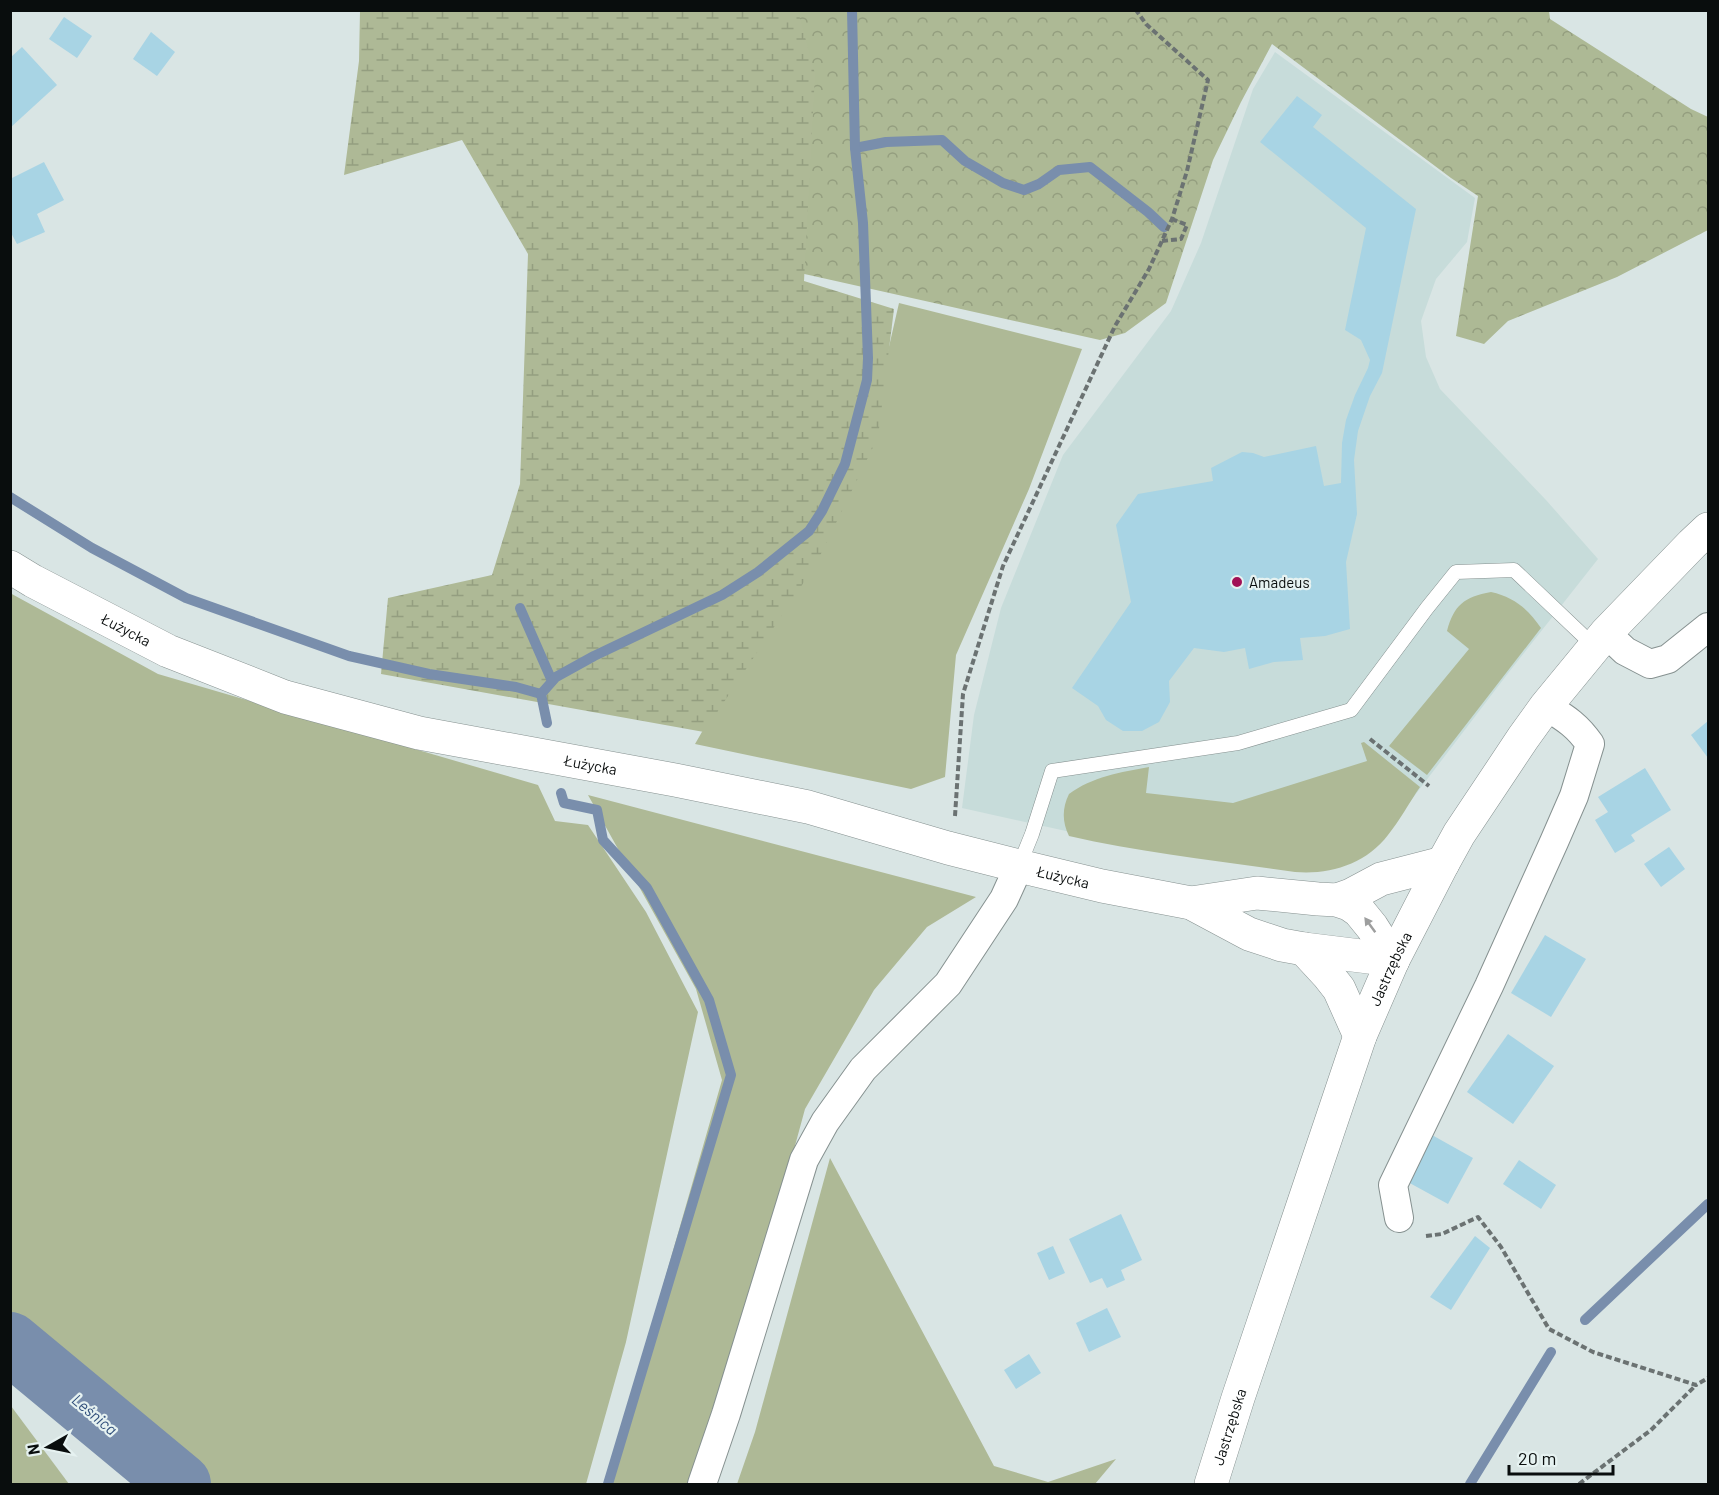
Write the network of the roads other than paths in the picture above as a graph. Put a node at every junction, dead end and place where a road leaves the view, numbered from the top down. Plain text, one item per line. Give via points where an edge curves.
1 (1708, 529) edge
2 (10, 567) edge
3 (1708, 627) edge
4 (1600, 640) junction
5 (1546, 706) junction
6 (1443, 863) junction
7 (1019, 866) junction
8 (1337, 900) junction
9 (1191, 903) junction
10 (1304, 949) junction
11 (1393, 960) junction
12 (1360, 1036) junction
13 (1399, 1218) road end
14 (702, 1485) edge
15 (1211, 1485) edge

1 - 4 main road, Jastrzębska
2 - 7 main road, Łużycka via 168,651 285,697 419,732 808,807
3 - 4 street via 1668,659 1650,664
4 - 5 main road, Jastrzębska
4 - 7 lane via 1514,570 1456,572 1351,710 1238,743 1052,771
5 - 6 main road, Jastrzębska
5 - 13 street via 1570,721 1590,744 1574,795 1490,986 1393,1185
6 - 8 main road via 1380,879
6 - 11 main road, Jastrzębska
7 - 9 main road, Łużycka
7 - 14 street via 1004,899 948,984 863,1069 825,1122 804,1161
8 - 9 main road, Łużycka via 1257,893
11 -> 8 main road, Łużycka via 1359,911
9 - 10 main road, Łużycka via 1249,934
10 - 11 main road, Łużycka
10 - 12 main road via 1339,989
11 - 12 main road, Jastrzębska
12 - 15 main road, Jastrzębska

